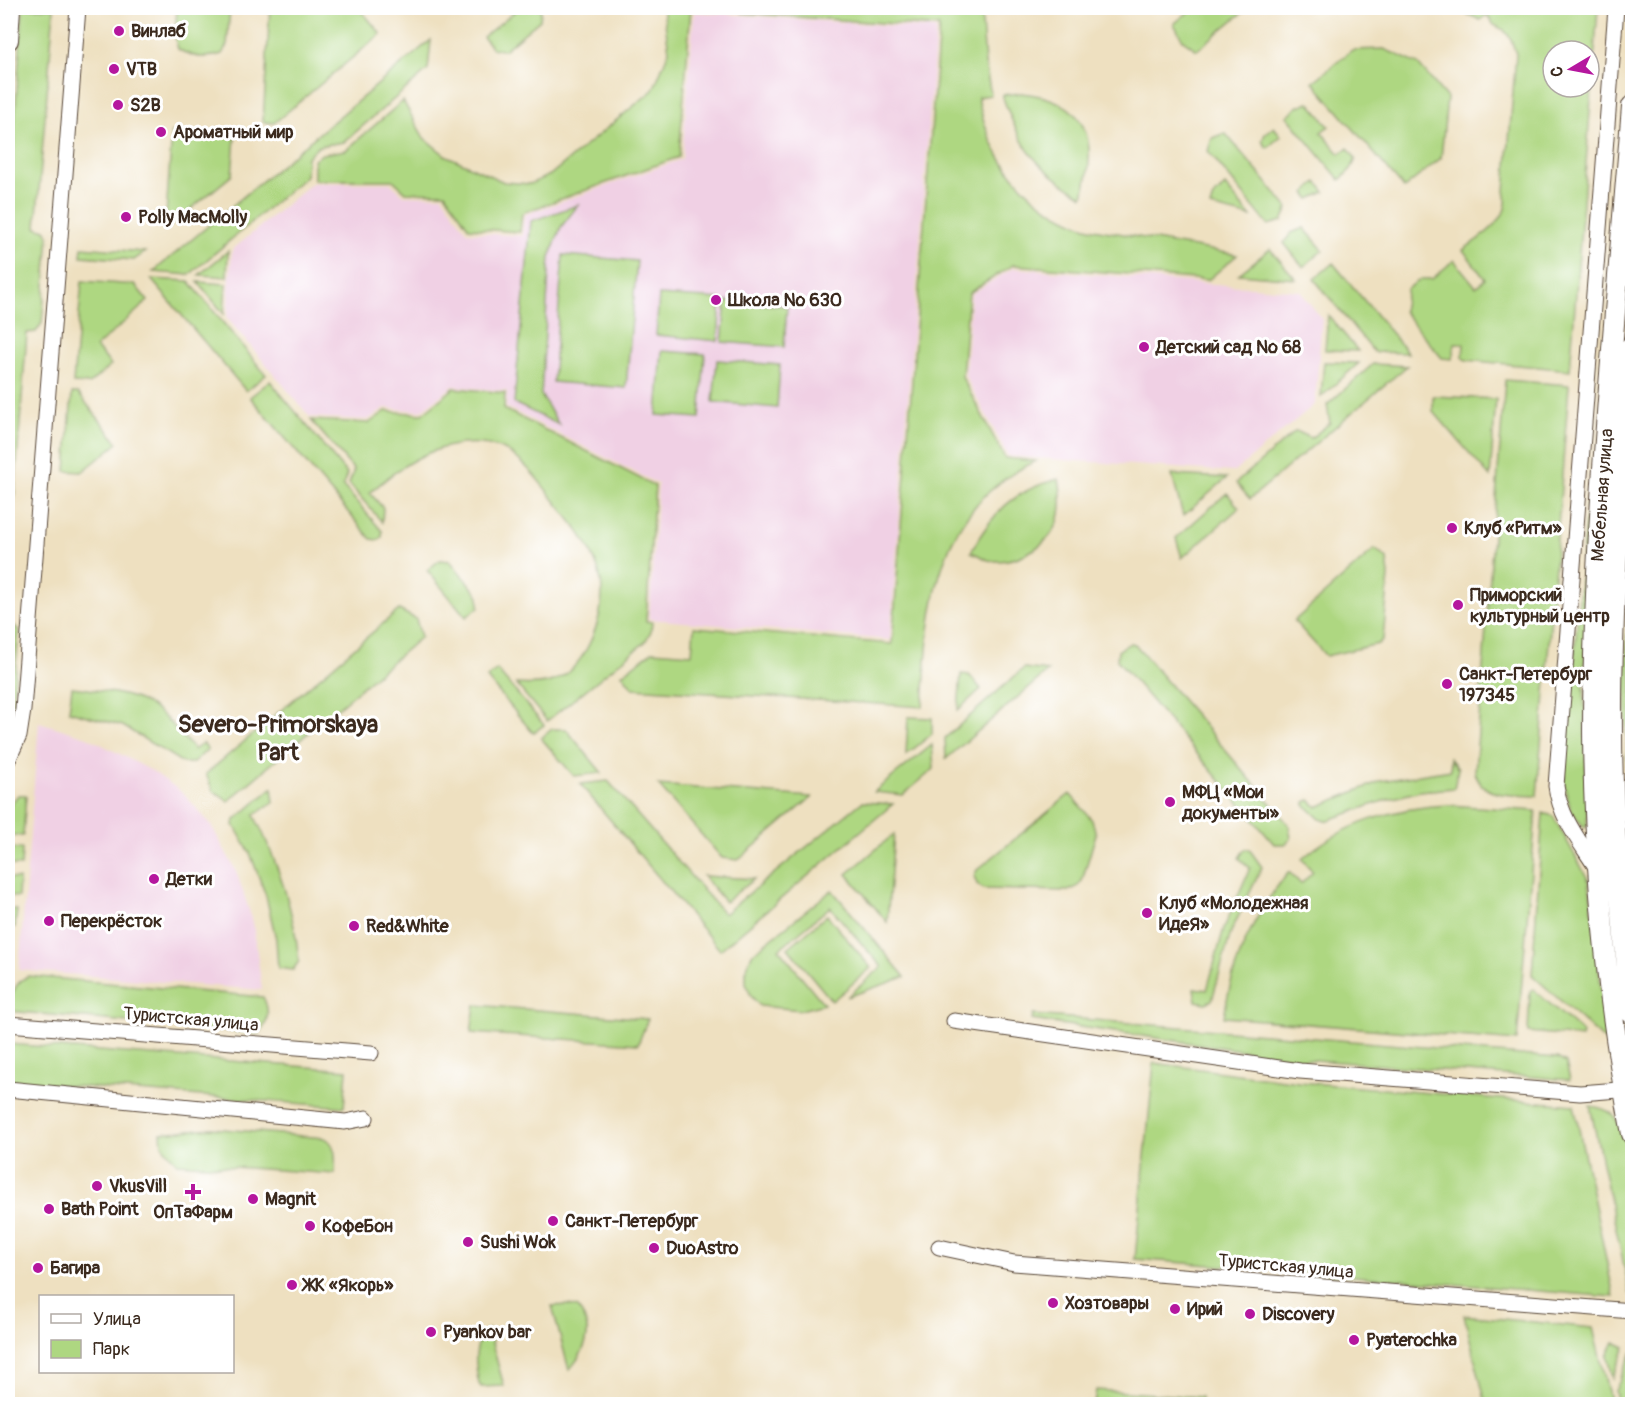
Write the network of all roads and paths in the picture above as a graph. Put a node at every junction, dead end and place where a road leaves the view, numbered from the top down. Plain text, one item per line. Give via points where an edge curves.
1 (10, 8) edge
2 (78, 8) edge
3 (1616, 8) edge
4 (8, 40) edge
5 (1632, 106) edge
6 (1632, 345) edge
7 (8, 760) edge
8 (1599, 870) junction
9 (1632, 1014) edge
10 (954, 1021) dead end
11 (8, 1024) edge
12 (371, 1053) dead end
13 (8, 1089) edge
14 (1628, 1089) edge
15 (366, 1118) dead end
16 (1632, 1134) edge
17 (939, 1247) dead end
18 (1632, 1311) edge

1 - 4 street
2 - 7 street via 22,710 19,736
3 - 8 street via 1556,786 1564,816
5 - 8 street, Мебельная улица via 1596,595 1593,734
6 - 9 street, Мебельная улица via 1617,528 1611,733 1618,869
8 - 14 street, Мебельная улица
10 - 14 street via 1300,1071 1580,1093
11 - 12 street, Туристская улица
13 - 15 street via 345,1122
14 - 16 street, Мебельная улица
17 - 18 street, Туристская улица via 1014,1263

